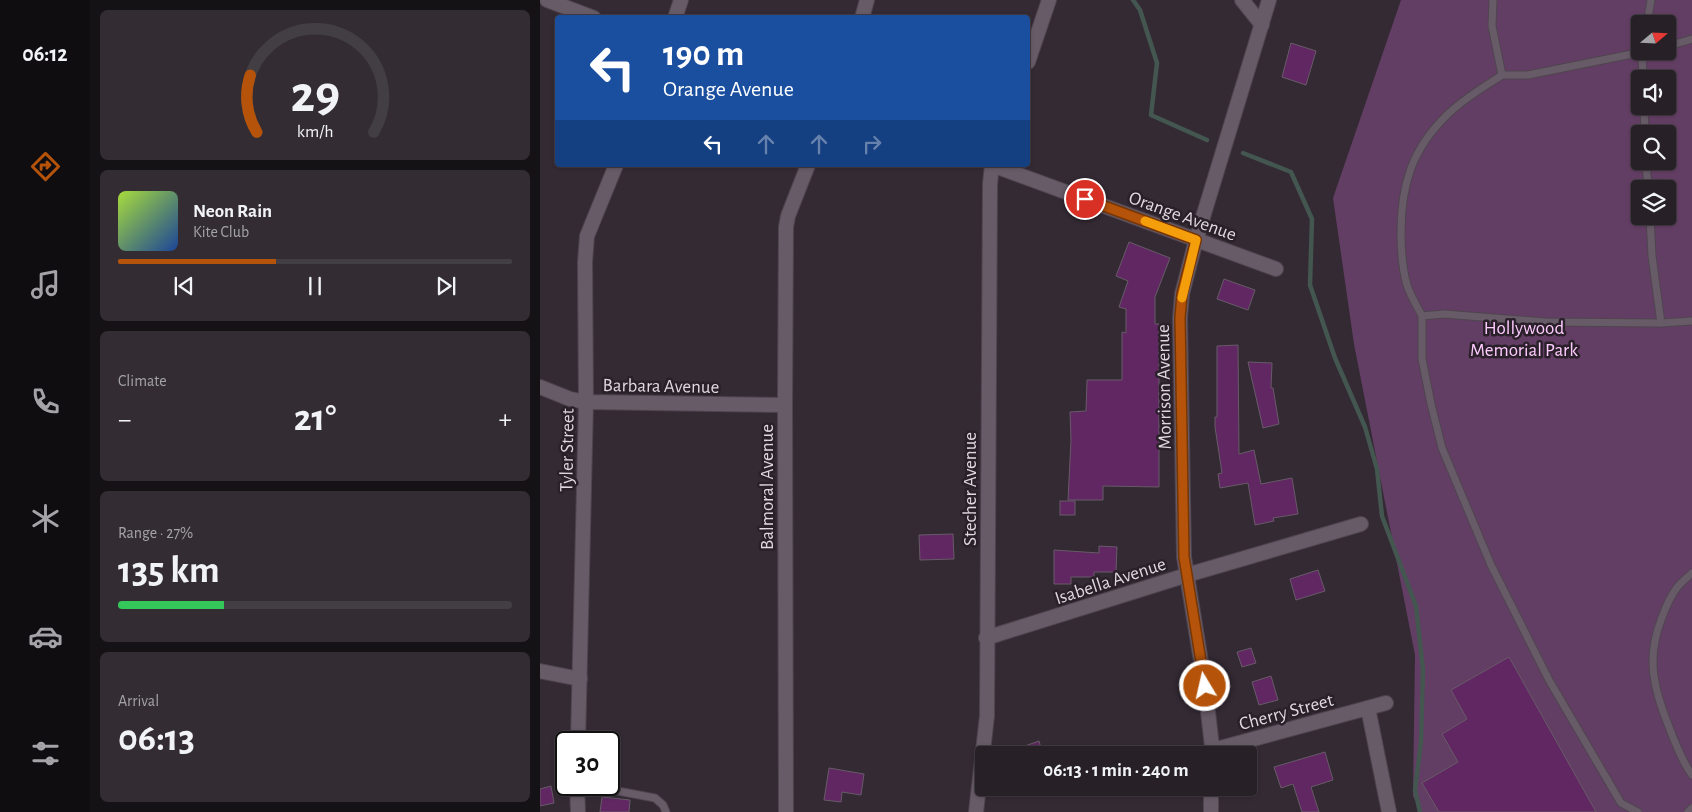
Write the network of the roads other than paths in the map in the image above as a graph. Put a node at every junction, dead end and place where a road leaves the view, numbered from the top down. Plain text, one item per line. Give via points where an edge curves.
1 (547, 0) edge
2 (681, 0) edge
3 (868, 0) edge
4 (1049, 0) edge
5 (1242, 0) edge
6 (1270, 0) edge
7 (1493, 0) edge
8 (1651, 0) edge
9 (586, 15) edge
10 (676, 15) edge
11 (863, 15) edge
12 (1648, 15) edge
13 (1262, 25) junction
14 (1692, 40) edge
15 (1676, 44) edge
16 (1631, 54) edge
17 (1030, 56) edge
18 (1502, 75) junction
19 (615, 167) edge
20 (807, 167) edge
21 (992, 167) edge
22 (997, 167) edge
23 (1650, 225) edge
24 (1196, 240) junction
25 (1276, 269) dead end
26 (1422, 316) junction
27 (1692, 321) edge
28 (1661, 323) junction
29 (540, 387) edge
30 (586, 402) junction
31 (785, 405) junction
32 (1361, 524) dead end
33 (1692, 573) edge
34 (1187, 575) junction
35 (986, 638) junction
36 (540, 671) edge
37 (580, 680) junction
38 (1386, 703) dead end
39 (1368, 708) junction
40 (578, 731) edge
41 (1212, 746) edge
42 (1234, 746) edge
43 (1692, 775) edge
44 (620, 791) edge
45 (577, 796) edge
46 (1211, 796) edge
47 (1692, 808) edge
48 (578, 812) edge
49 (666, 812) edge
50 (786, 812) edge
51 (976, 812) edge
52 (1210, 812) edge
53 (1389, 812) edge
54 (1638, 812) edge
55 (1688, 812) edge

1 - 9 street
2 - 10 street
3 - 11 street
4 - 17 street
5 - 13 street
6 - 13 street, Morrison Avenue
7 - 18 lane via 1492,26
8 - 12 lane
13 - 24 street, Morrison Avenue
14 - 15 lane
16 - 18 lane via 1528,75
18 - 26 lane via 1447,114 1420,149 1410,169 1401,206 1401,243 1407,286
19 - 30 street, Tyler Street via 587,236
20 - 31 street, Balmoral Avenue via 786,227
21 - 35 street, Stecher Avenue
22 - 24 street, Orange Avenue
23 - 28 lane
24 - 25 street, Orange Avenue
24 - 34 street, Morrison Avenue via 1182,294 1180,318 1184,557
26 - 28 lane via 1444,314 1546,322
26 - 54 lane via 1422,359 1442,448 1491,565 1549,680 1612,788 1622,803
27 - 28 lane
29 - 30 street, Barbara Avenue
30 - 31 street, Barbara Avenue
30 - 37 street, Tyler Street
31 - 50 street, Balmoral Avenue
32 - 34 street, Isabella Avenue
33 - 43 lane via 1676,589 1666,606 1656,632 1652,656 1654,681 1663,712
34 - 35 street, Isabella Avenue
34 - 41 street, Morrison Avenue
35 - 51 street, Stecher Avenue via 987,716
36 - 37 street
37 - 40 street, Tyler Street
38 - 39 street, Cherry Street
39 - 42 street, Cherry Street
39 - 53 street
44 - 49 lane via 655,798 664,805
45 - 48 street
46 - 52 street
47 - 55 lane

